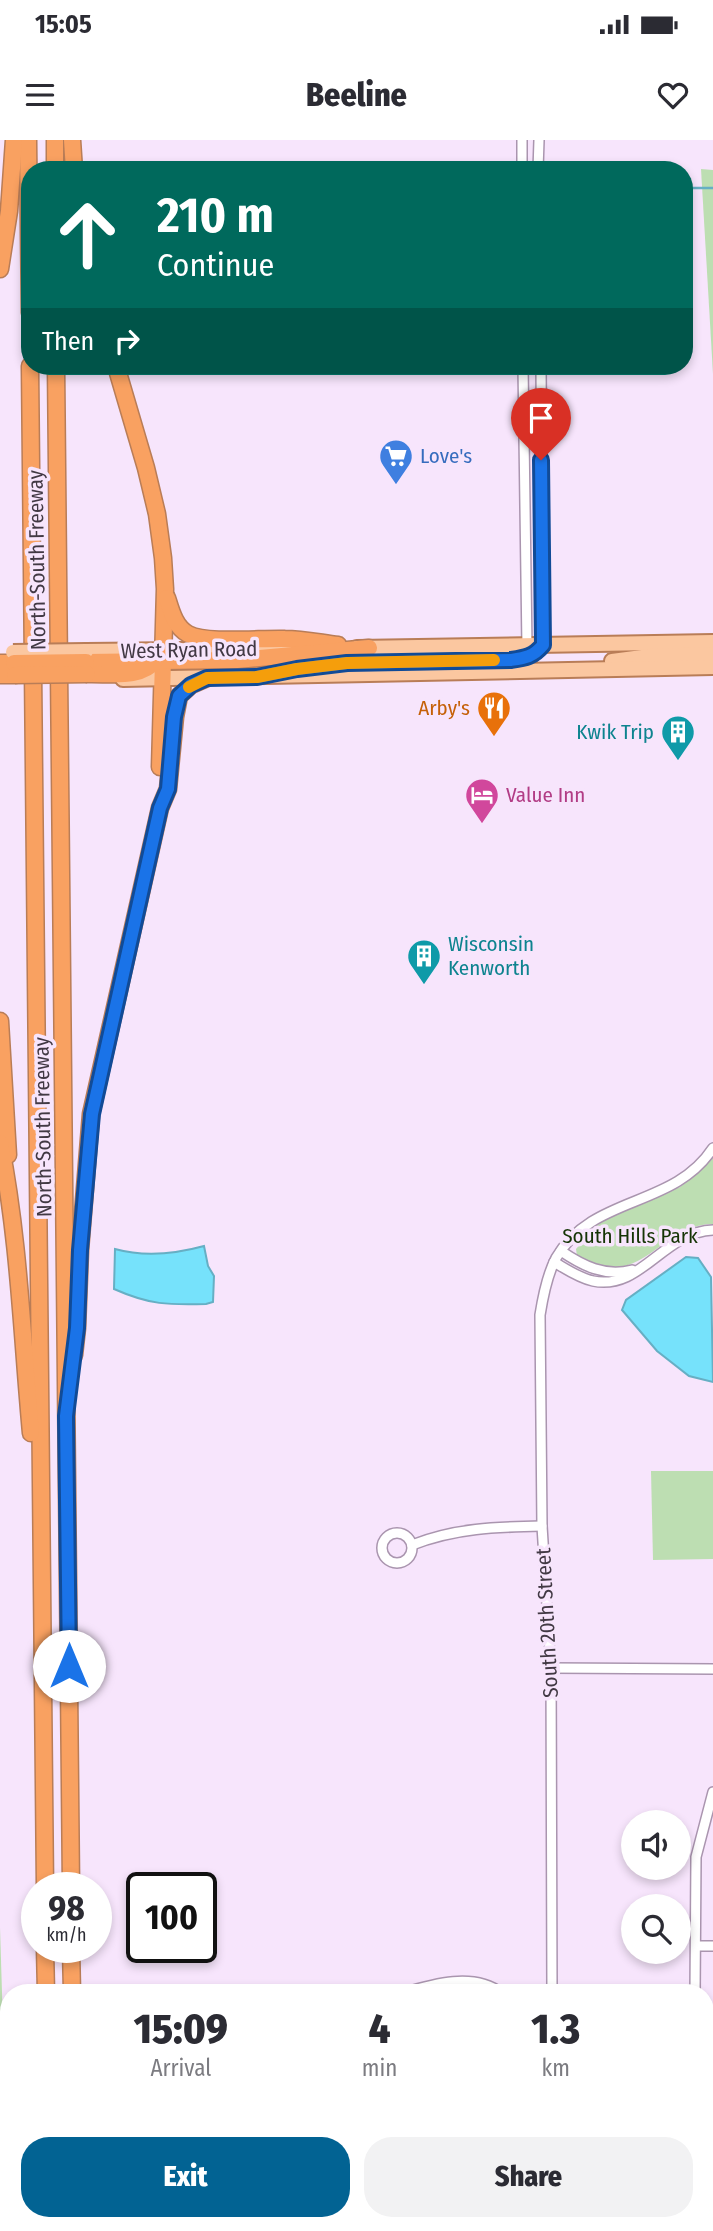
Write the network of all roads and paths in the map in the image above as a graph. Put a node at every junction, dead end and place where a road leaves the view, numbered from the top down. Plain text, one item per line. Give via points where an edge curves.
1 (14, 140) edge
2 (28, 140) edge
3 (55, 140) edge
4 (72, 140) edge
5 (522, 140) edge
6 (538, 140) edge
7 (28, 161) edge
8 (55, 161) edge
9 (73, 161) edge
10 (522, 161) edge
11 (538, 161) edge
12 (1, 261) edge
13 (30, 375) edge
14 (56, 375) edge
15 (119, 375) edge
16 (523, 375) edge
17 (541, 375) edge
18 (165, 589) junction
19 (713, 642) edge
20 (543, 645) junction
21 (369, 648) junction
22 (713, 654) edge
23 (159, 658) junction
24 (530, 658) junction
25 (86, 667) junction
26 (713, 667) edge
27 (7, 668) edge
28 (577, 670) junction
29 (207, 678) junction
30 (161, 679) junction
31 (160, 808) junction
32 (0, 1021) edge
33 (0, 1143) edge
34 (713, 1148) edge
35 (8, 1182) junction
36 (713, 1230) edge
37 (558, 1256) junction
38 (66, 1416) junction
39 (542, 1526) junction
40 (412, 1545) dead end
41 (41, 1562) junction
42 (551, 1668) junction
43 (713, 1669) edge
44 (713, 1793) edge
45 (45, 1872) edge
46 (71, 1872) edge
47 (696, 1946) junction
48 (713, 1946) edge
49 (45, 1963) edge
50 (71, 1963) edge
51 (46, 1984) edge
52 (72, 1984) edge
53 (448, 1984) edge
54 (480, 1984) edge
55 (552, 1984) edge
56 (695, 1984) edge

1 - 12 highway
2 - 7 highway
3 - 8 highway
4 - 9 highway
5 - 10 street
6 - 11 street
13 - 41 highway, North-South Freeway
14 - 38 highway, North-South Freeway
15 - 18 highway via 157,514
16 - 24 street
17 - 20 street
18 - 21 highway via 181,629 196,637 289,639
18 - 23 highway
19 - 20 main road
20 - 24 main road
21 - 23 highway via 237,660
21 - 24 main road, West Ryan Road
22 - 28 main road via 650,656
23 - 25 main road, West Ryan Road
23 - 25 highway via 138,673
23 - 30 highway
24 - 28 main road, West Ryan Road
24 - 29 main road, West Ryan Road
25 - 27 highway, bridge
25 - 27 main road, West Ryan Road, bridge
25 - 30 main road, West Ryan Road
26 - 28 main road, West Ryan Road
29 - 30 main road, West Ryan Road
29 - 31 highway via 179,696 168,789
30 - 31 highway
31 - 38 highway via 92,1114
32 - 35 highway
33 - 35 highway
34 - 37 street via 662,1192 601,1215 579,1230
35 - 41 highway
36 - 37 street via 690,1233 630,1276 613,1282 593,1281
37 - 39 street, South 20th Street via 540,1315
38 - 46 highway, North-South Freeway
39 - 40 street via 477,1528
39 - 42 street, South 20th Street
41 - 45 highway, North-South Freeway
42 - 43 street
42 - 55 street, South 20th Street
44 - 47 street via 696,1857
47 - 48 street
47 - 56 street
49 - 51 highway
50 - 52 highway
53 - 54 street

